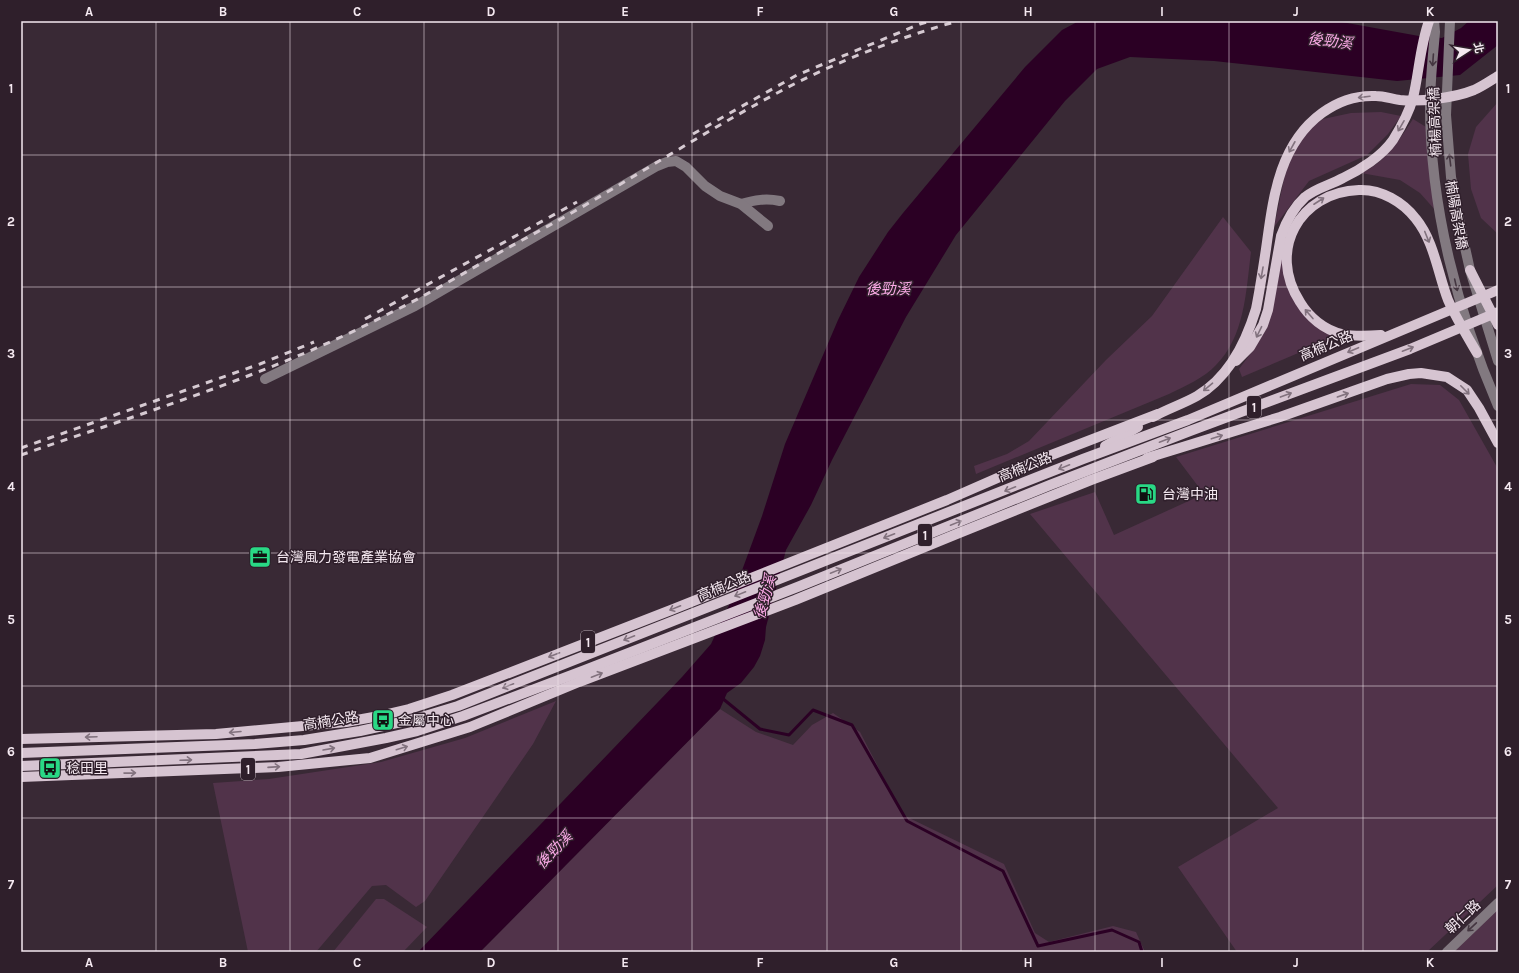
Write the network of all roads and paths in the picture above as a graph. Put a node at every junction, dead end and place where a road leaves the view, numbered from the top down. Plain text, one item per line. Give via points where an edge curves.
1 (1429, 21) edge
2 (1434, 21) edge
3 (1450, 21) edge
4 (1498, 76) edge
5 (780, 201) dead end
6 (741, 204) junction
7 (768, 226) dead end
8 (1470, 270) junction
9 (1498, 290) edge
10 (1498, 312) edge
11 (1498, 320) edge
12 (1498, 325) edge
13 (1458, 329) junction
14 (1389, 335) junction
15 (1477, 354) junction
16 (1498, 361) edge
17 (1227, 370) junction
18 (265, 379) dead end
19 (1498, 406) edge
20 (1158, 414) junction
21 (1164, 429) junction
22 (1121, 437) junction
23 (1498, 443) edge
24 (1078, 445) junction
25 (1150, 446) junction
26 (1153, 457) junction
27 (1083, 459) junction
28 (1120, 464) junction
29 (1090, 475) junction
30 (21, 739) edge
31 (21, 753) edge
32 (21, 766) edge
33 (21, 777) edge
34 (1498, 903) edge
35 (1447, 952) edge

1 -> 17 main road via 1411,105 1393,140 1381,153 1357,170 1318,189 1294,210 1284,227 1263,325 1250,347
2 -> 15 street, 楠陽高架橋 via 1430,104 1439,211 1458,294
8 -> 3 street, 楠楊高架橋 via 1448,151 1446,115
4 -> 17 main road via 1474,90 1440,98 1354,98 1327,110 1308,125 1285,159 1281,171 1256,309 1244,340
5 - 6 street via 755,200
6 - 7 street
6 - 18 street via 720,196 705,186 686,167 676,162 667,162 415,306
8 - 12 main road
8 - 16 street, 楠楊高架橋
9 - 14 main road, 高楠公路 / 1
10 - 13 main road, 高楠公路 / 1
11 - 13 main road
25 -> 13 main road, 高楠公路 / 1
14 -> 15 main road via 1341,334 1314,320 1296,297 1288,270 1288,246 1291,235 1303,214 1329,196 1363,190 1385,194 1404,206 1416,218 1424,231 1449,301
14 -> 21 main road, 高楠公路 / 1
15 - 19 street, 楠陽高架橋
17 -> 20 main road via 1197,396
20 - 22 main road
20 - 24 main road, 高楠公路 / 1
21 - 22 main road
21 - 27 main road, 高楠公路 / 1
22 - 24 main road
22 - 27 main road
26 -> 23 main road via 1280,417 1387,379 1421,373 1447,377 1467,390
24 -> 30 main road, 高楠公路 / 1 via 724,588 452,695 409,709 346,722 216,734
25 - 28 main road
25 - 29 main road, 高楠公路 / 1
26 - 28 main road
26 - 29 main road, 高楠公路 / 1
27 -> 31 main road, 高楠公路 / 1 via 458,706 415,719 304,740
28 - 29 main road
32 -> 29 main road, 高楠公路 / 1 via 301,754 416,731 463,716 800,586 1050,485
33 -> 29 main road, 高楠公路 / 1 via 271,768 370,758 470,727 579,682 795,600
34 -> 35 street, 朝仁路

